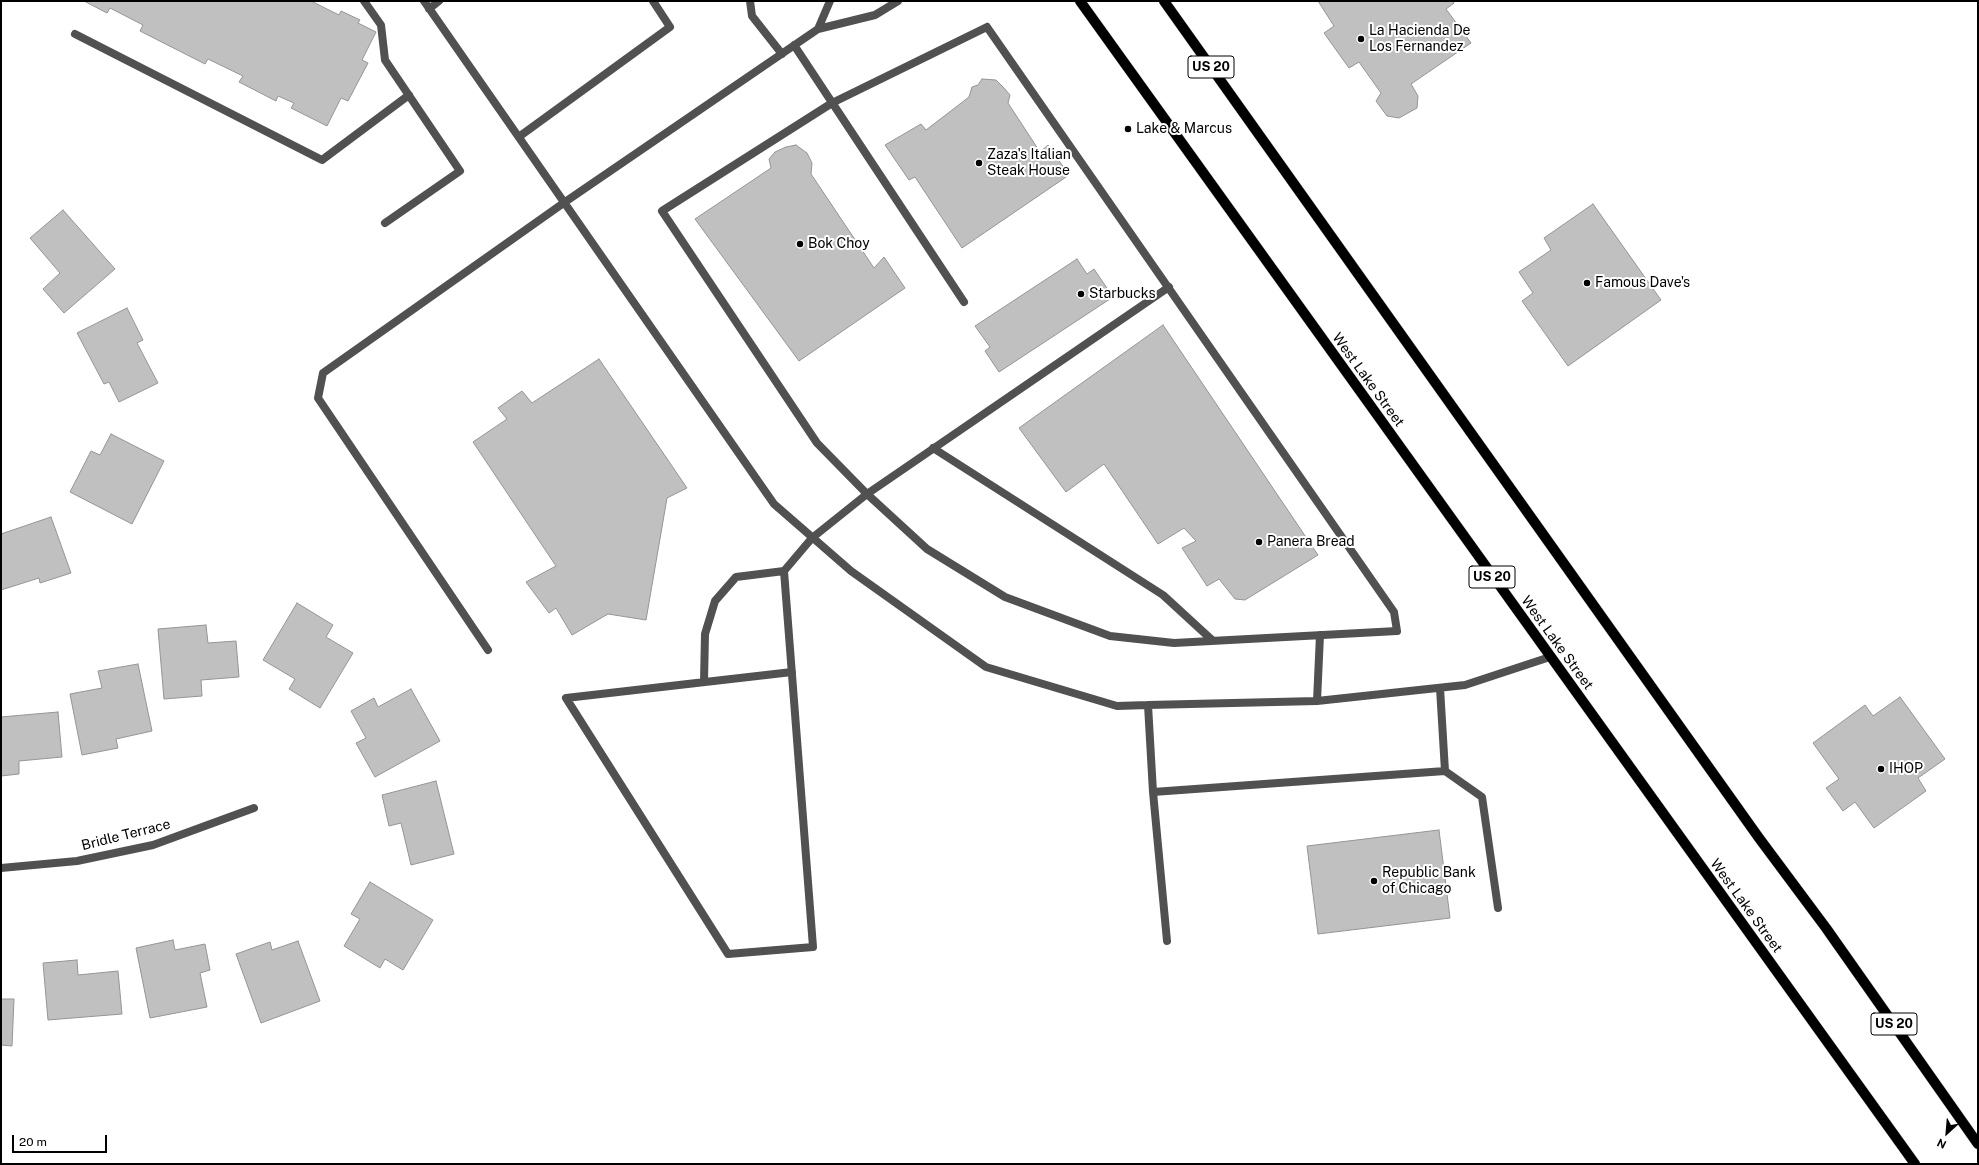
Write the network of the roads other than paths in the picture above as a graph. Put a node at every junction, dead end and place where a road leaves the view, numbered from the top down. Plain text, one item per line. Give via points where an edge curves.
1 (364, 1) edge
2 (424, 1) edge
3 (439, 1) edge
4 (653, 1) edge
5 (750, 1) edge
6 (830, 1) edge
7 (898, 1) edge
8 (1080, 1) edge
9 (1164, 1) edge
10 (429, 9) junction
11 (818, 29) junction
12 (75, 34) dead end
13 (794, 45) junction
14 (782, 54) junction
15 (409, 96) junction
16 (832, 103) junction
17 (520, 136) junction
18 (565, 202) junction
19 (385, 223) dead end
20 (1169, 287) junction
21 (964, 302) dead end
22 (933, 448) junction
23 (867, 494) junction
24 (812, 538) junction
25 (784, 571) junction
26 (1320, 635) junction
27 (1212, 640) junction
28 (488, 650) dead end
29 (1550, 657) junction
30 (792, 672) junction
31 (704, 682) junction
32 (1440, 688) junction
33 (1317, 702) junction
34 (1148, 705) junction
35 (1445, 771) junction
36 (1153, 792) junction
37 (254, 808) dead end
38 (1, 868) edge
39 (1498, 908) dead end
40 (1167, 940) dead end
41 (1978, 1144) edge
42 (1915, 1164) edge

1 - 15 street via 381,25 385,60
2 - 10 street
3 - 10 street
4 - 17 street via 670,27
5 - 14 street via 752,16
6 - 11 street
7 - 11 street via 874,15
8 - 29 main road, West Lake Street / US 20
9 - 41 main road, US 20
10 - 17 street
11 - 13 street
12 - 15 street via 322,160
13 - 14 street
13 - 16 street
14 - 18 street
15 - 19 street via 460,171
16 - 20 street via 987,27
16 - 21 street
16 - 23 street via 662,211 817,443
17 - 18 street
18 - 24 street via 774,504
18 - 28 street via 323,372 318,398
20 - 22 street
20 - 26 street via 1394,612 1397,631
22 - 23 street
22 - 27 street via 1163,595
23 - 24 street
23 - 27 street via 927,549 1005,597 1110,636 1174,643
24 - 25 street
24 - 34 street via 851,571 986,667 1117,706
25 - 30 street
25 - 31 street via 736,577 715,602 705,634
26 - 27 street
26 - 33 street
29 - 32 street via 1465,685
29 - 42 main road, West Lake Street / US 20
30 - 31 street
30 - 31 street via 813,947 728,954 566,698
32 - 33 street
32 - 35 street
33 - 34 street
34 - 36 street
35 - 36 street
35 - 39 street via 1482,797
36 - 40 street
37 - 38 street, Bridle Terrace via 152,844 77,861

